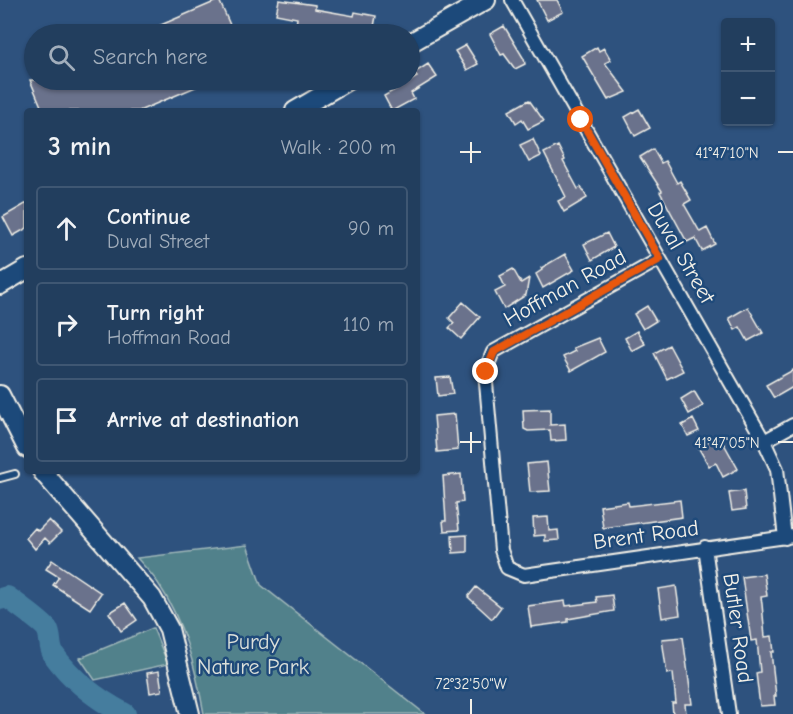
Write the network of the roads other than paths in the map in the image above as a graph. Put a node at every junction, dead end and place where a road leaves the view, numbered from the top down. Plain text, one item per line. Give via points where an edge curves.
1 (486, 0) edge
2 (512, 0) edge
3 (420, 37) edge
4 (331, 90) edge
5 (300, 108) edge
6 (660, 259) junction
7 (24, 271) edge
8 (0, 285) edge
9 (0, 395) edge
10 (793, 425) edge
11 (764, 441) junction
12 (24, 442) edge
13 (15, 474) dead end
14 (45, 474) edge
15 (0, 478) edge
16 (789, 537) edge
17 (705, 547) junction
18 (507, 568) joint
19 (190, 714) edge
20 (729, 714) edge

1 - 3 main road
2 - 6 street, Duval Street
4 - 5 main road
6 - 11 street, Duval Street
6 - 18 street, Hoffman Road via 494,352 486,372 501,550
7 - 8 main road
9 - 12 main road
10 - 11 street
11 - 16 street, Duval Street via 777,469
13 - 15 lane
14 - 19 main road via 152,598 169,629
16 - 17 street, Brent Road
17 - 18 street, Brent Road via 524,574
17 - 20 street, Butler Road

